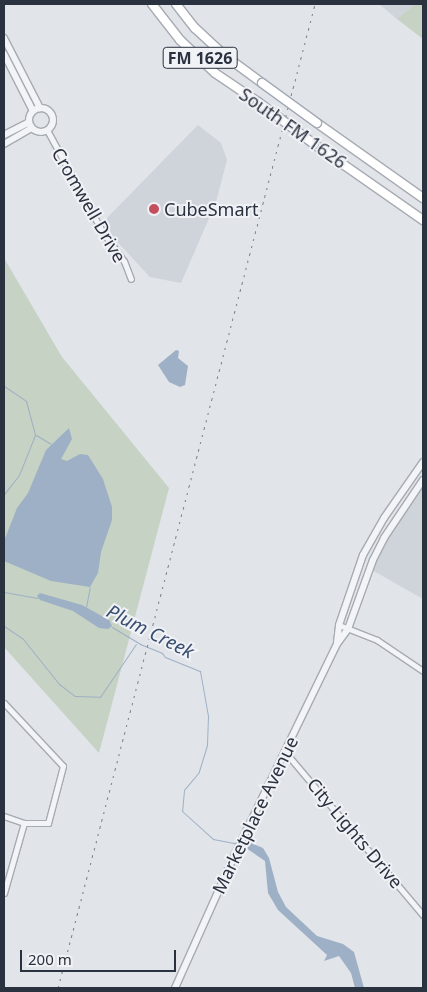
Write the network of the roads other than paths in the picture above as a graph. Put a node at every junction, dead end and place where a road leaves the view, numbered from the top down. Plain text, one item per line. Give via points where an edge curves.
1 (152, 4) edge
2 (176, 4) edge
3 (4, 38) edge
4 (4, 54) edge
5 (37, 110) junction
6 (31, 125) junction
7 (47, 130) junction
8 (4, 135) edge
9 (4, 144) edge
10 (423, 198) edge
11 (423, 220) edge
12 (131, 279) dead end
13 (423, 462) edge
14 (423, 480) edge
15 (339, 625) junction
16 (348, 629) junction
17 (337, 644) junction
18 (423, 671) edge
19 (4, 703) edge
20 (286, 753) junction
21 (4, 816) edge
22 (24, 823) junction
23 (5, 886) edge
24 (4, 893) edge
25 (423, 915) edge
26 (175, 988) edge

1 - 11 main road, South FM 1626 / FM 1626, bridge via 180,40 215,73
2 - 10 main road, South FM 1626 / FM 1626, bridge via 195,28 224,55
3 - 5 street
4 - 5 street
5 - 6 street
5 - 7 street via 50,112 53,118
6 - 7 street via 39,132
6 - 8 street
6 - 9 street
7 - 12 street, Cromwell Drive via 102,231 124,260
13 - 15 street, Marketplace Avenue via 363,555
14 - 16 street, Marketplace Avenue via 384,538
15 - 16 street
15 - 17 street, Marketplace Avenue
16 - 17 street, Marketplace Avenue
16 - 18 street via 382,642
17 - 20 street, Marketplace Avenue
19 - 22 street via 63,766 48,823
20 - 25 street, City Lights Drive
20 - 26 street, Marketplace Avenue via 234,856
21 - 22 street
22 - 23 street
23 - 24 street

